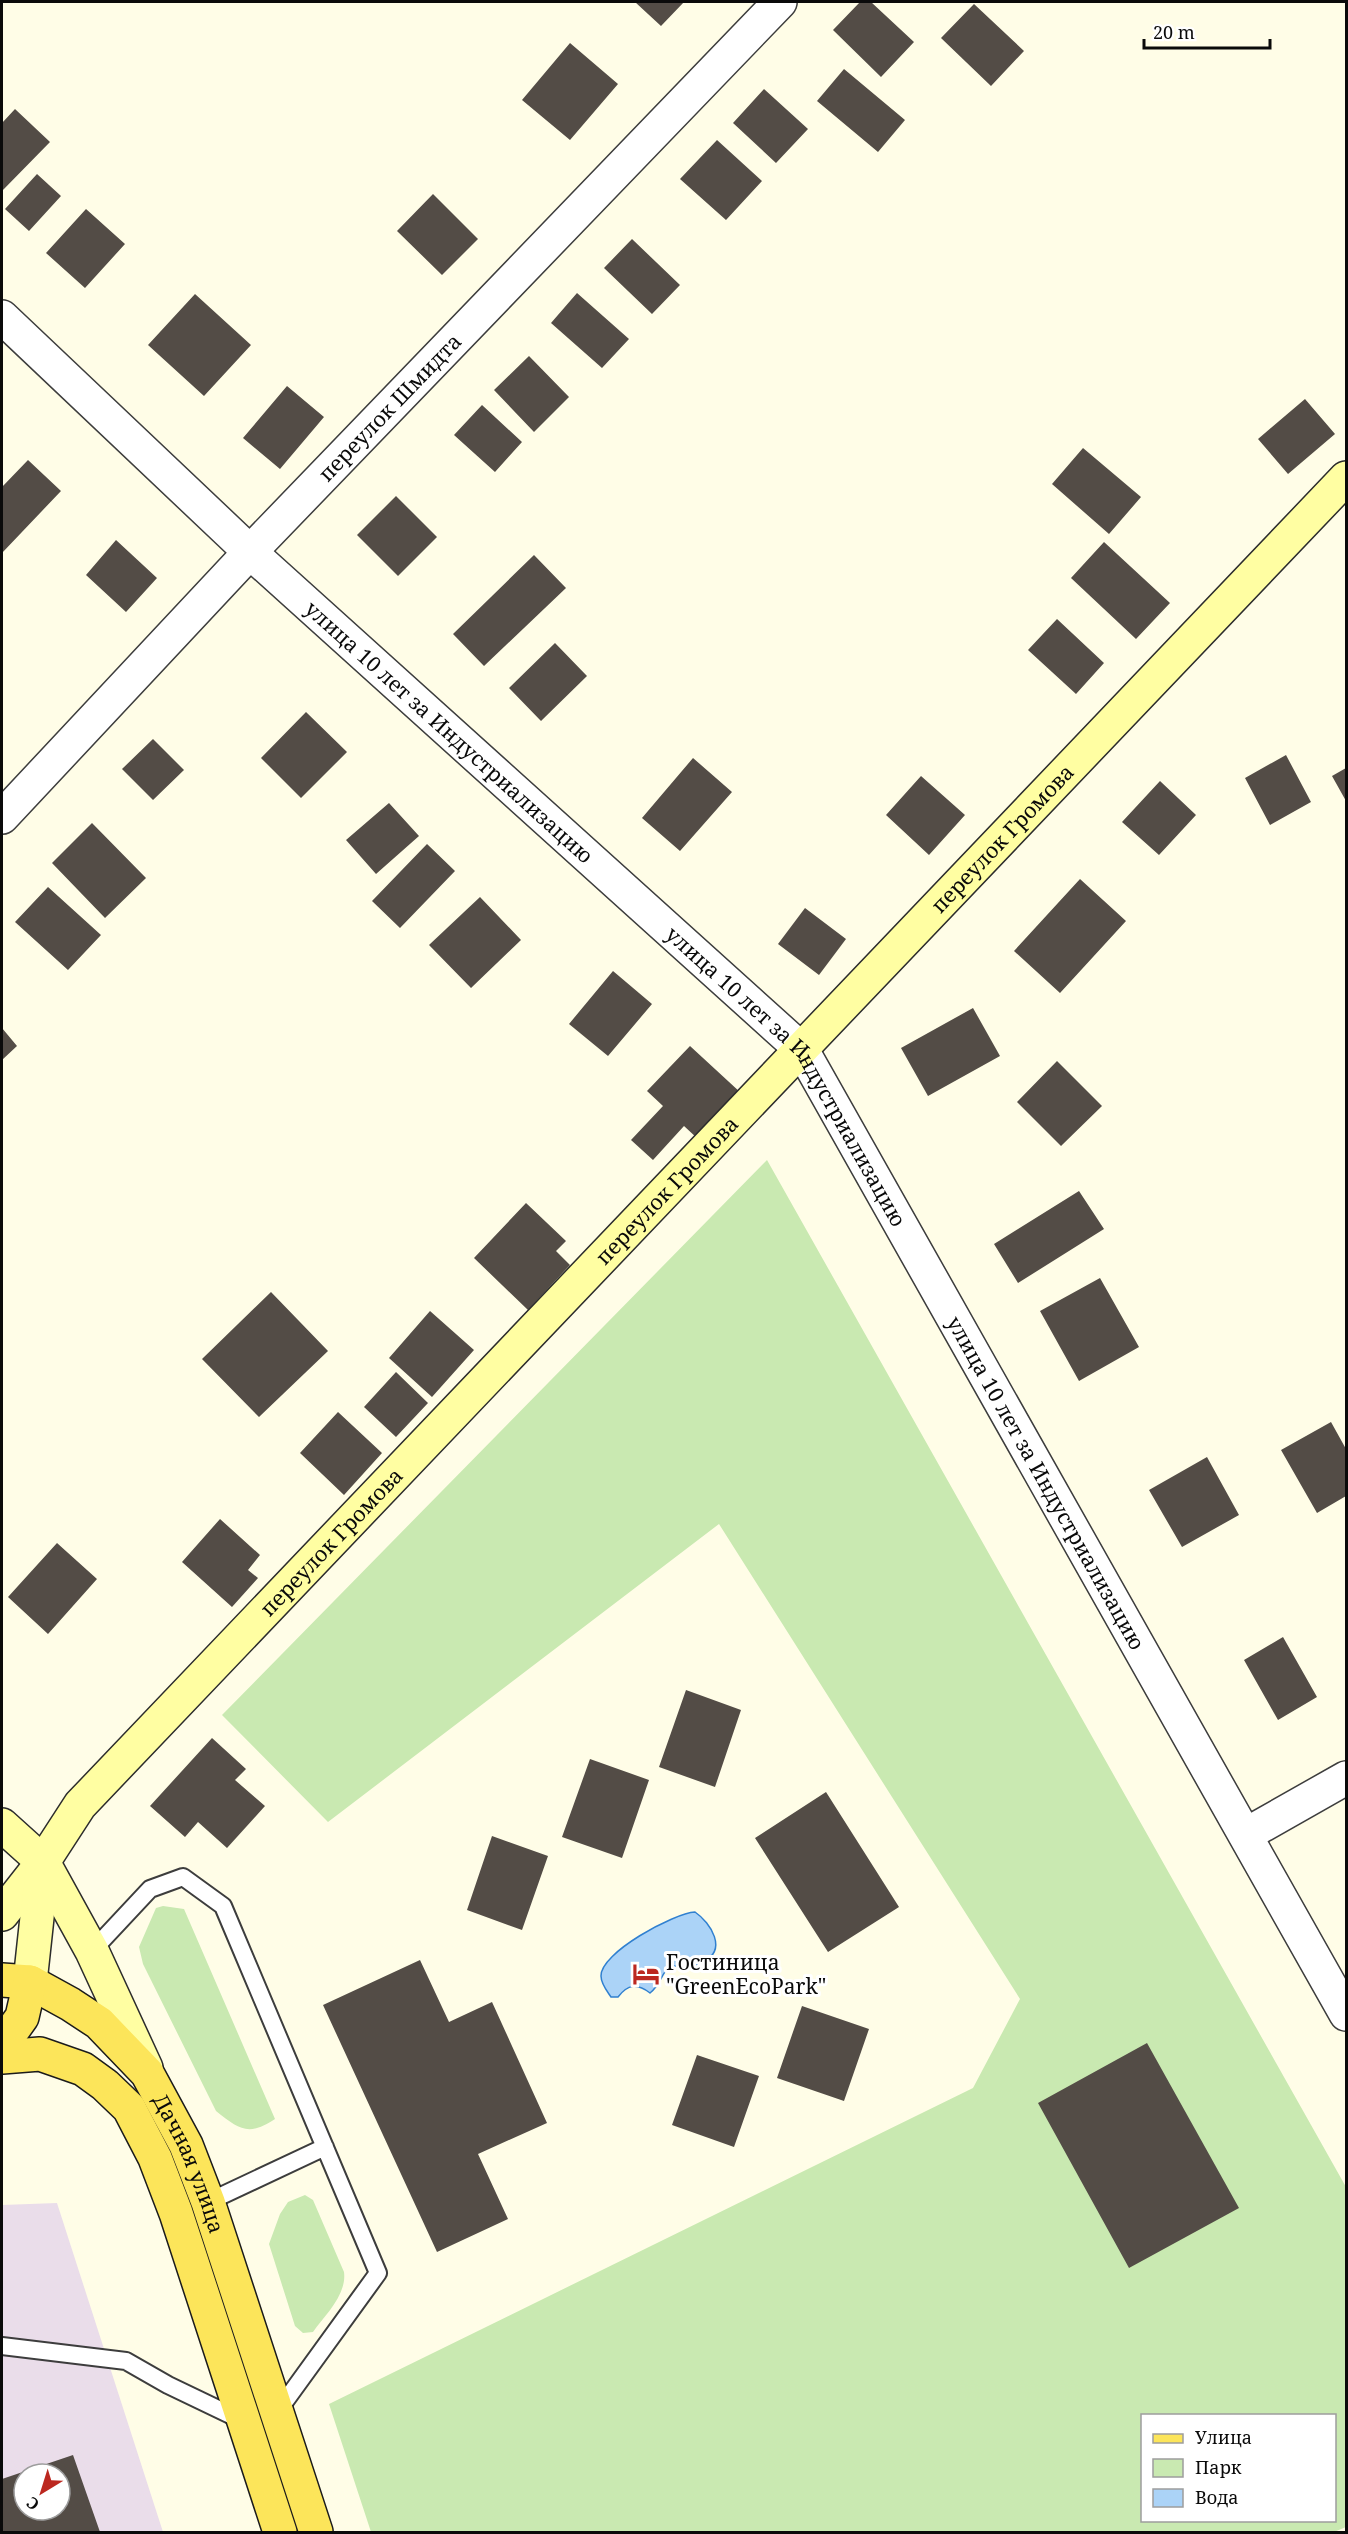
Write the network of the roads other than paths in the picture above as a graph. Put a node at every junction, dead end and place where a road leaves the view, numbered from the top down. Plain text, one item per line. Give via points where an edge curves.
1 (780, 2) edge
2 (2, 317) edge
3 (1347, 478) edge
4 (250, 552) junction
5 (2, 817) edge
6 (802, 1050) junction
7 (1347, 1778) edge
8 (2, 1825) edge
9 (1247, 1834) junction
10 (43, 1862) junction
11 (2, 1914) edge
12 (92, 1951) junction
13 (16, 1981) edge
14 (1347, 2014) edge
15 (2, 2045) edge
16 (2, 2057) edge
17 (147, 2073) junction
18 (325, 2147) junction
19 (208, 2202) junction
20 (2, 2346) edge
21 (278, 2411) junction
22 (245, 2422) junction
23 (280, 2532) edge
24 (316, 2532) edge

1 - 4 street, переулок Шмидта
2 - 4 street, улица 10 лет за Индустриализацию
3 - 6 street, переулок Громова
4 - 5 street, переулок Шмидта
4 - 6 street, улица 10 лет за Индустриализацию
6 - 9 street, улица 10 лет за Индустриализацию
6 - 10 street, переулок Громова via 80,1805
7 - 9 street
8 - 10 street, Дачная улица
9 - 14 street, улица 10 лет за Индустриализацию
10 - 11 street, переулок Громова
10 - 12 street, Дачная улица
10 - 13 street
12 - 17 street, Дачная улица
12 - 18 lane via 150,1888 183,1877 223,1906
13 - 15 main road via 22,2017
13 - 17 main road via 99,2023
16 - 22 main road, Дачная улица via 40,2054 83,2069 129,2108 176,2213
17 - 19 main road, Дачная улица via 186,2145
18 - 19 lane
18 - 21 lane via 378,2273
19 - 21 main road, Дачная улица
20 - 22 lane via 126,2361
21 - 24 main road, Дачная улица
22 - 23 main road, Дачная улица

